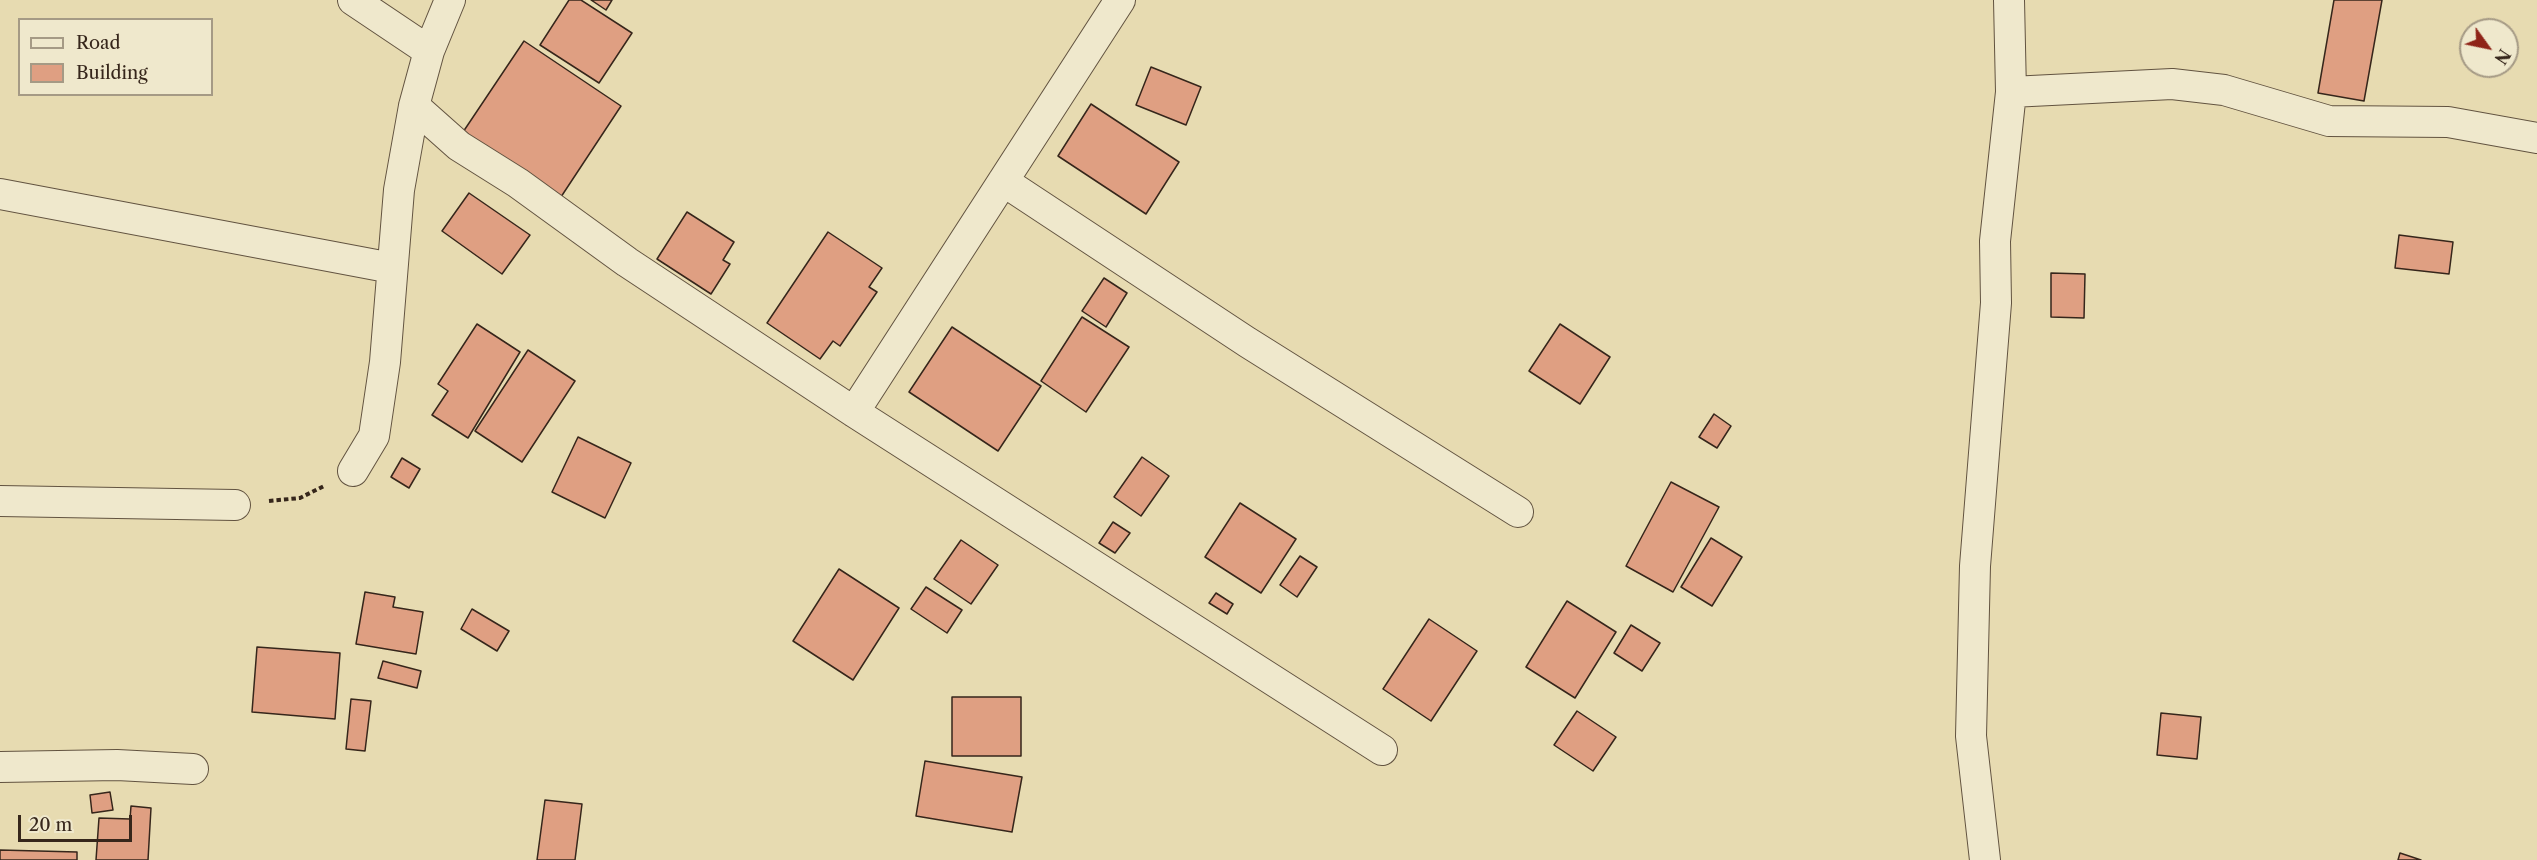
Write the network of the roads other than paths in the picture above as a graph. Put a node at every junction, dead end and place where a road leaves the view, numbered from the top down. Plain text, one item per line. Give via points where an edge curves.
1 (352, 0) edge
2 (450, 0) edge
3 (1119, 0) edge
4 (2009, 0) edge
5 (429, 51) junction
6 (2011, 92) junction
7 (414, 106) junction
8 (2537, 138) edge
9 (1003, 181) junction
10 (0, 194) edge
11 (392, 267) junction
12 (854, 412) junction
13 (353, 471) road end
14 (0, 501) edge
15 (235, 505) road end
16 (1518, 512) dead end
17 (1382, 750) dead end
18 (0, 767) edge
19 (194, 769) dead end
20 (1985, 860) edge

1 - 5 street
2 - 5 street
3 - 9 street
4 - 6 street
5 - 7 street
6 - 8 street via 2172,84 2224,90 2329,121 2448,122
6 - 20 street via 1995,241 1996,303 1976,566 1971,736
7 - 11 street via 399,190
7 - 12 street via 459,146
9 - 12 street
9 - 16 street via 1326,393
10 - 11 street
11 - 13 street via 385,362 374,436
12 - 17 street
14 - 15 street
18 - 19 street via 117,765

